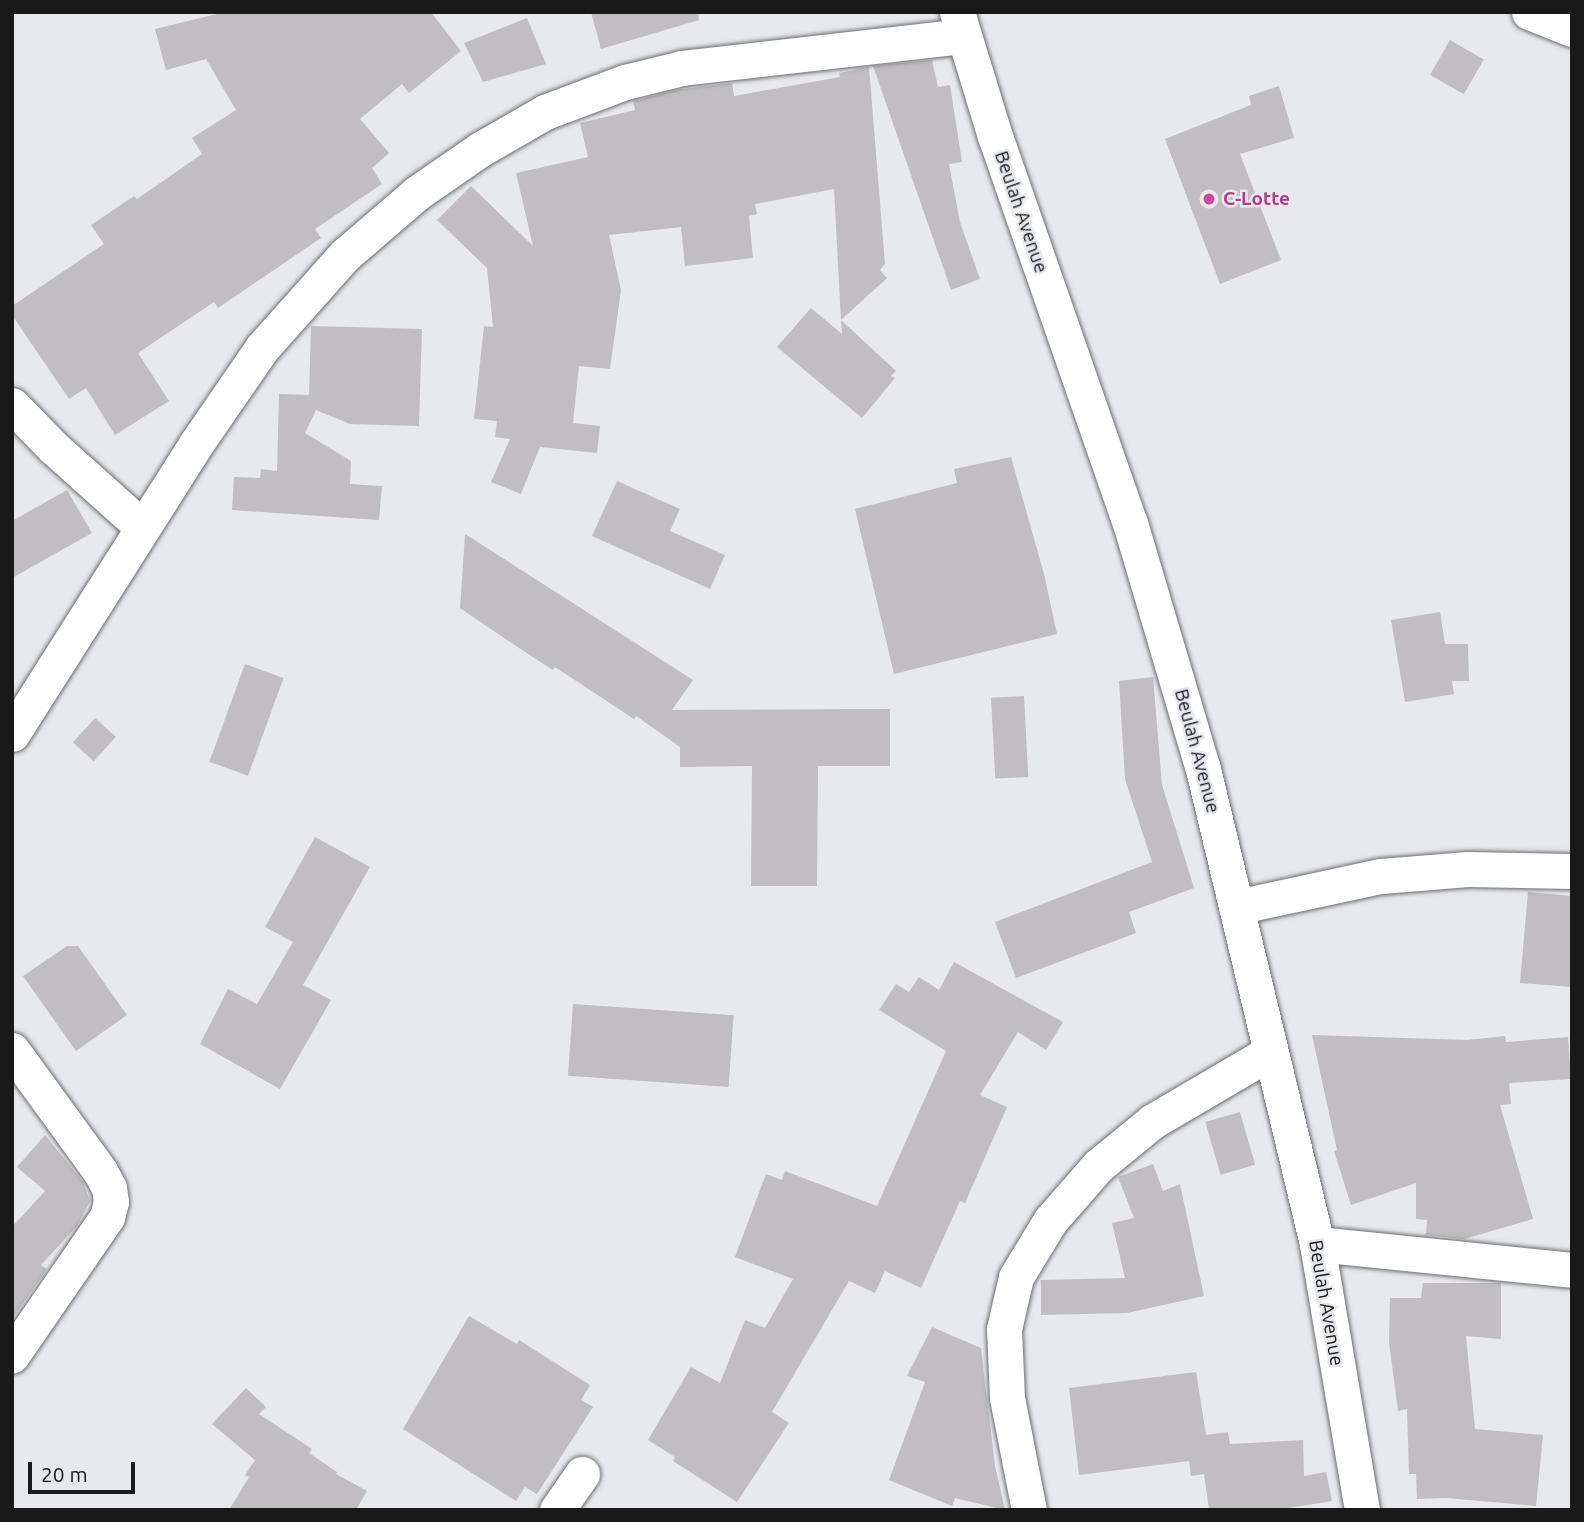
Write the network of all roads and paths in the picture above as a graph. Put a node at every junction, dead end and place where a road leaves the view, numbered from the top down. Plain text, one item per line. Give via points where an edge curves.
1 (1530, 12) edge
2 (959, 24) edge
3 (1572, 29) edge
4 (12, 405) edge
5 (142, 527) junction
6 (12, 734) edge
7 (1572, 871) edge
8 (1236, 907) junction
9 (12, 1050) edge
10 (1269, 1053) junction
11 (1317, 1244) junction
12 (1572, 1270) edge
13 (12, 1355) edge
14 (582, 1474) dead end
15 (557, 1510) edge
16 (1029, 1510) edge
17 (1362, 1510) edge

1 - 3 street
2 - 5 street via 682,68 625,82 545,112 479,150 417,193 345,255 262,348
2 - 8 street, Beulah Avenue via 1130,523 1203,769
4 - 5 street
5 - 6 street
7 - 8 street via 1468,869 1381,876
8 - 10 street, Beulah Avenue
9 - 13 street via 100,1171 110,1202 107,1217
10 - 11 street, Beulah Avenue
10 - 16 street via 1153,1121 1098,1166 1050,1221 1016,1277 1004,1329 1007,1398
11 - 12 street
11 - 17 street, Beulah Avenue
14 - 15 street

